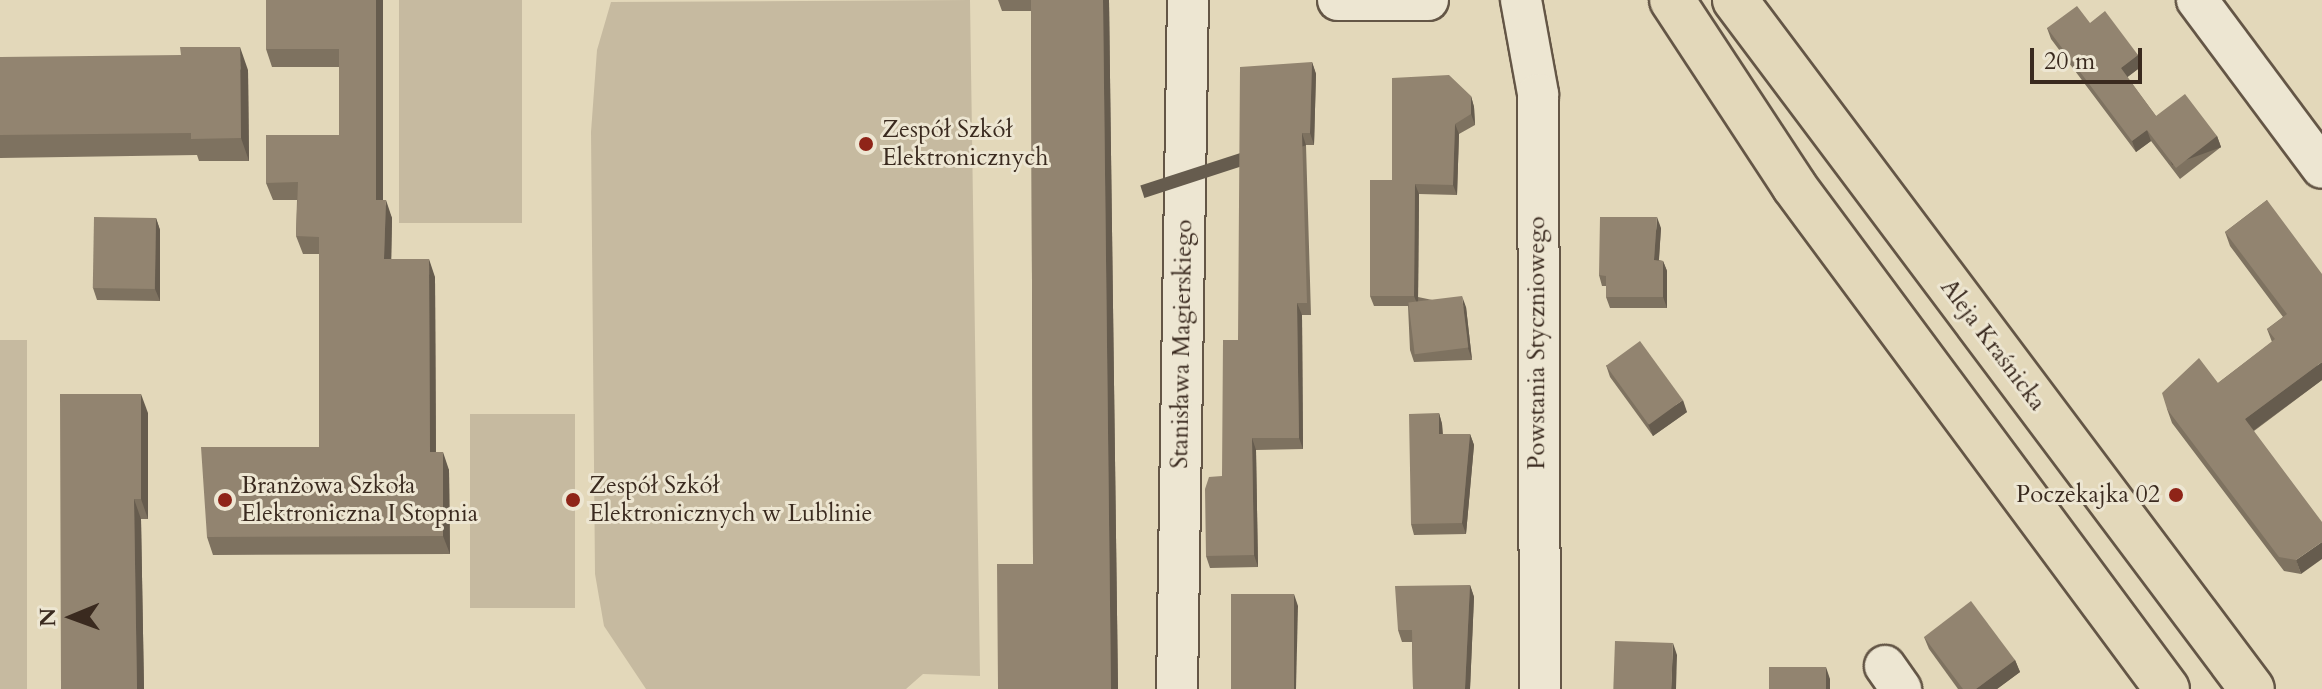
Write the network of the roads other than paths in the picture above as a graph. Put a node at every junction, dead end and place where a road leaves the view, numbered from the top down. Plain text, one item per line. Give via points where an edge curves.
1 (1188, 0) edge
2 (1338, 0) edge
3 (1428, 0) edge
4 (1521, 0) edge
5 (1672, 0) edge
6 (1735, 0) edge
7 (2197, 0) edge
8 (2322, 168) edge
9 (1177, 689) edge
10 (1540, 689) edge
11 (2167, 689) edge
12 (2252, 689) edge

1 - 9 street, Stanisława Magierskiego
2 - 3 street
4 - 10 street, Powstania Styczniowego via 1538,94
5 - 11 main road via 1794,186
6 - 12 main road, Aleja Kraśnicka
7 - 8 street

